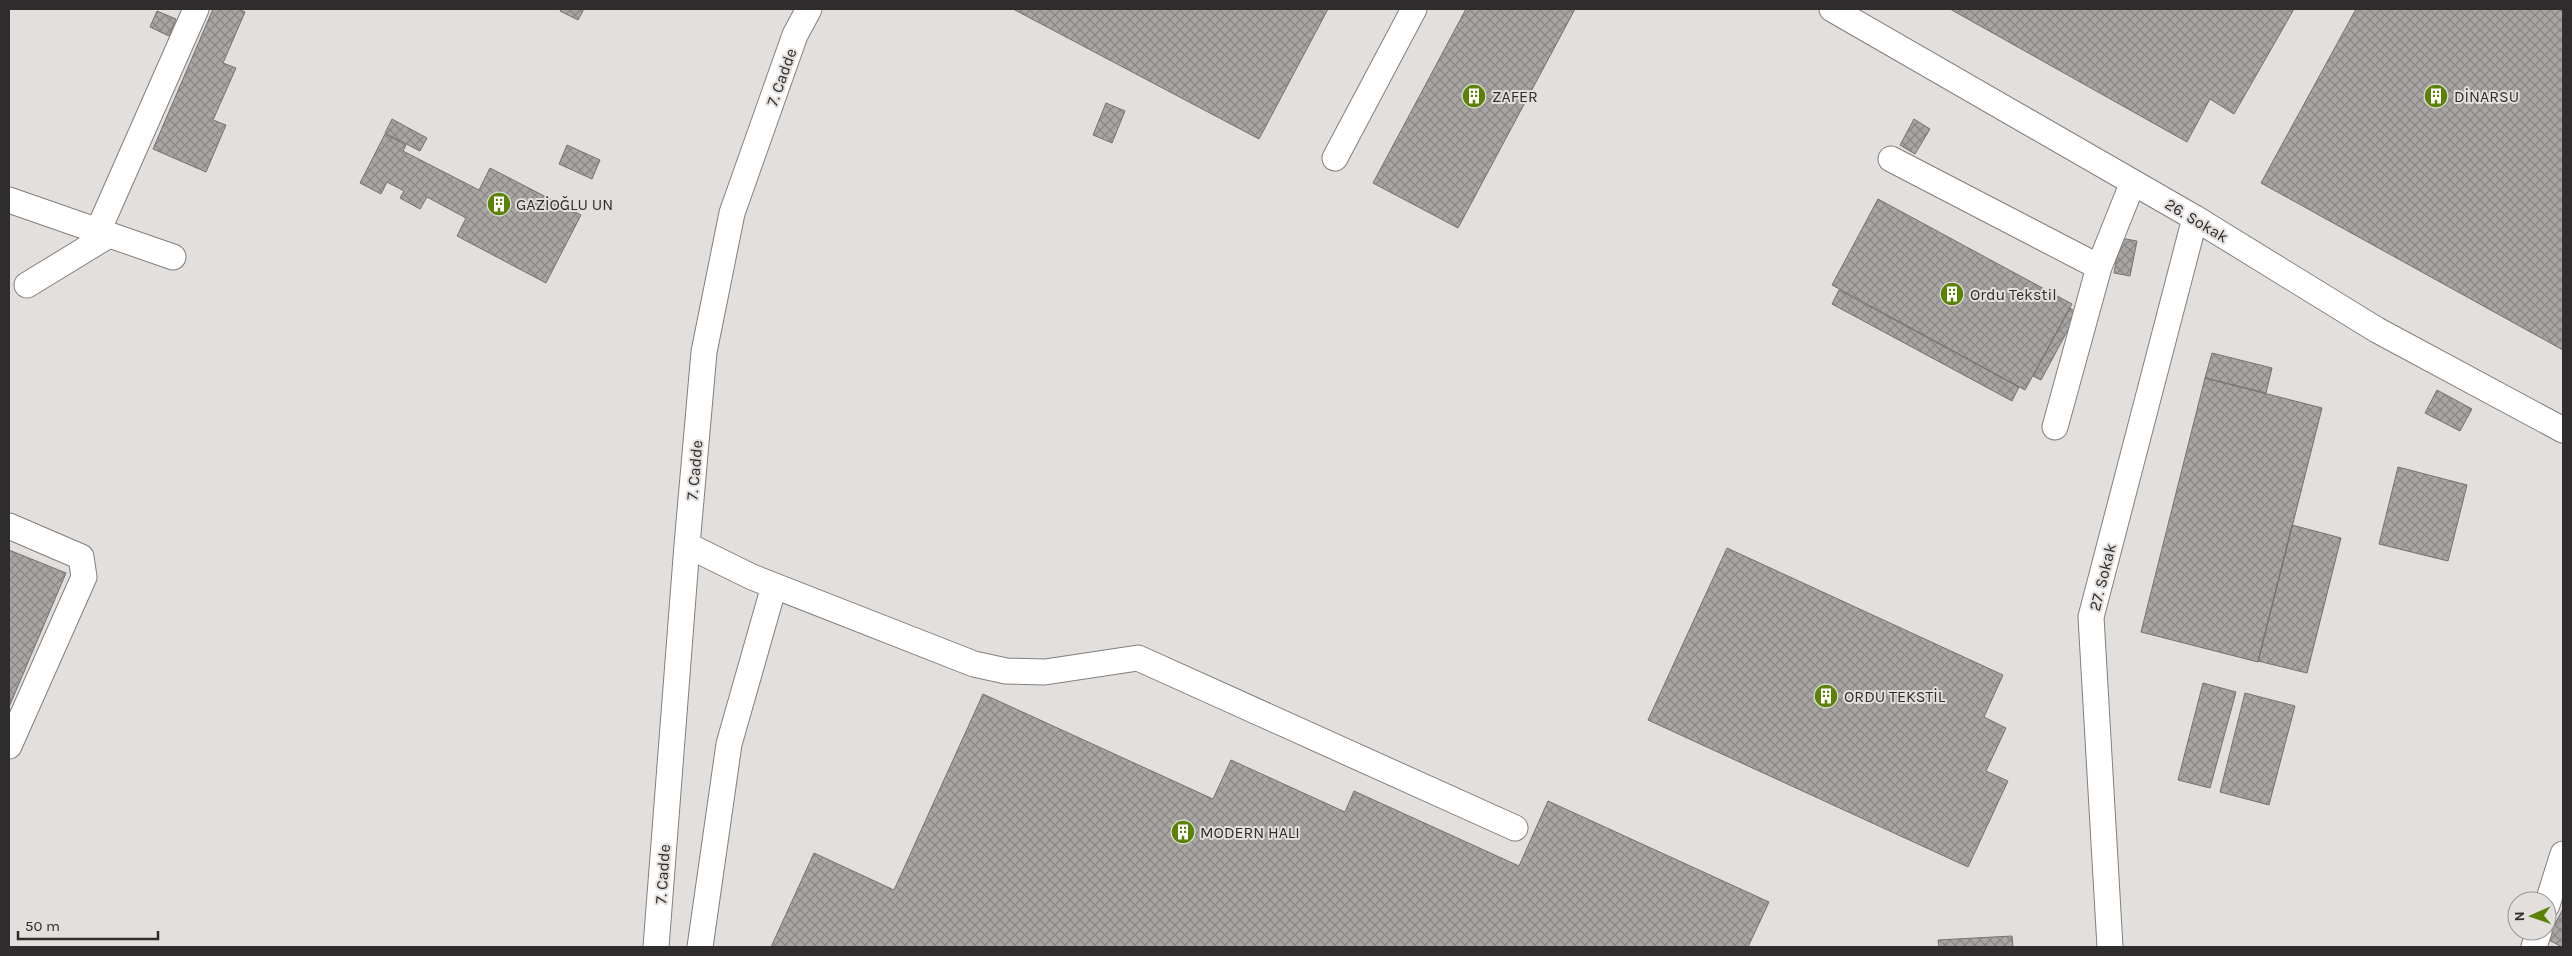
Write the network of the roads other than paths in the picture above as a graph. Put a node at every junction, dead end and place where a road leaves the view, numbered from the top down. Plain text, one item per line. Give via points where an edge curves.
1 (196, 9) edge
2 (809, 9) edge
3 (1414, 9) edge
4 (1832, 9) edge
5 (1335, 158) dead end
6 (1891, 160) dead end
7 (2133, 182) junction
8 (9, 200) edge
9 (2194, 218) junction
10 (103, 233) junction
11 (173, 257) dead end
12 (2099, 268) junction
13 (27, 285) dead end
14 (2055, 427) dead end
15 (2563, 430) edge
16 (9, 526) edge
17 (687, 545) junction
18 (774, 586) junction
19 (9, 746) edge
20 (1515, 828) dead end
21 (2563, 854) edge
22 (2551, 891) edge
23 (656, 947) edge
24 (700, 947) edge
25 (2110, 947) edge

1 - 10 street
2 - 17 street, 7. Cadde via 796,35 732,213 704,352
3 - 5 street
4 - 7 street, 26. Sokak
6 - 12 street
7 - 9 street, 26. Sokak
7 - 12 street
8 - 10 street
9 - 15 street, 26. Sokak via 2377,330
9 - 25 street, 27. Sokak via 2092,617
10 - 11 street
10 - 13 street
12 - 14 street
16 - 19 street via 81,557 84,577
17 - 18 street
17 - 23 street, 7. Cadde
18 - 20 street via 974,664 998,669 1046,672 1138,658
18 - 24 street via 729,744
21 - 22 street

